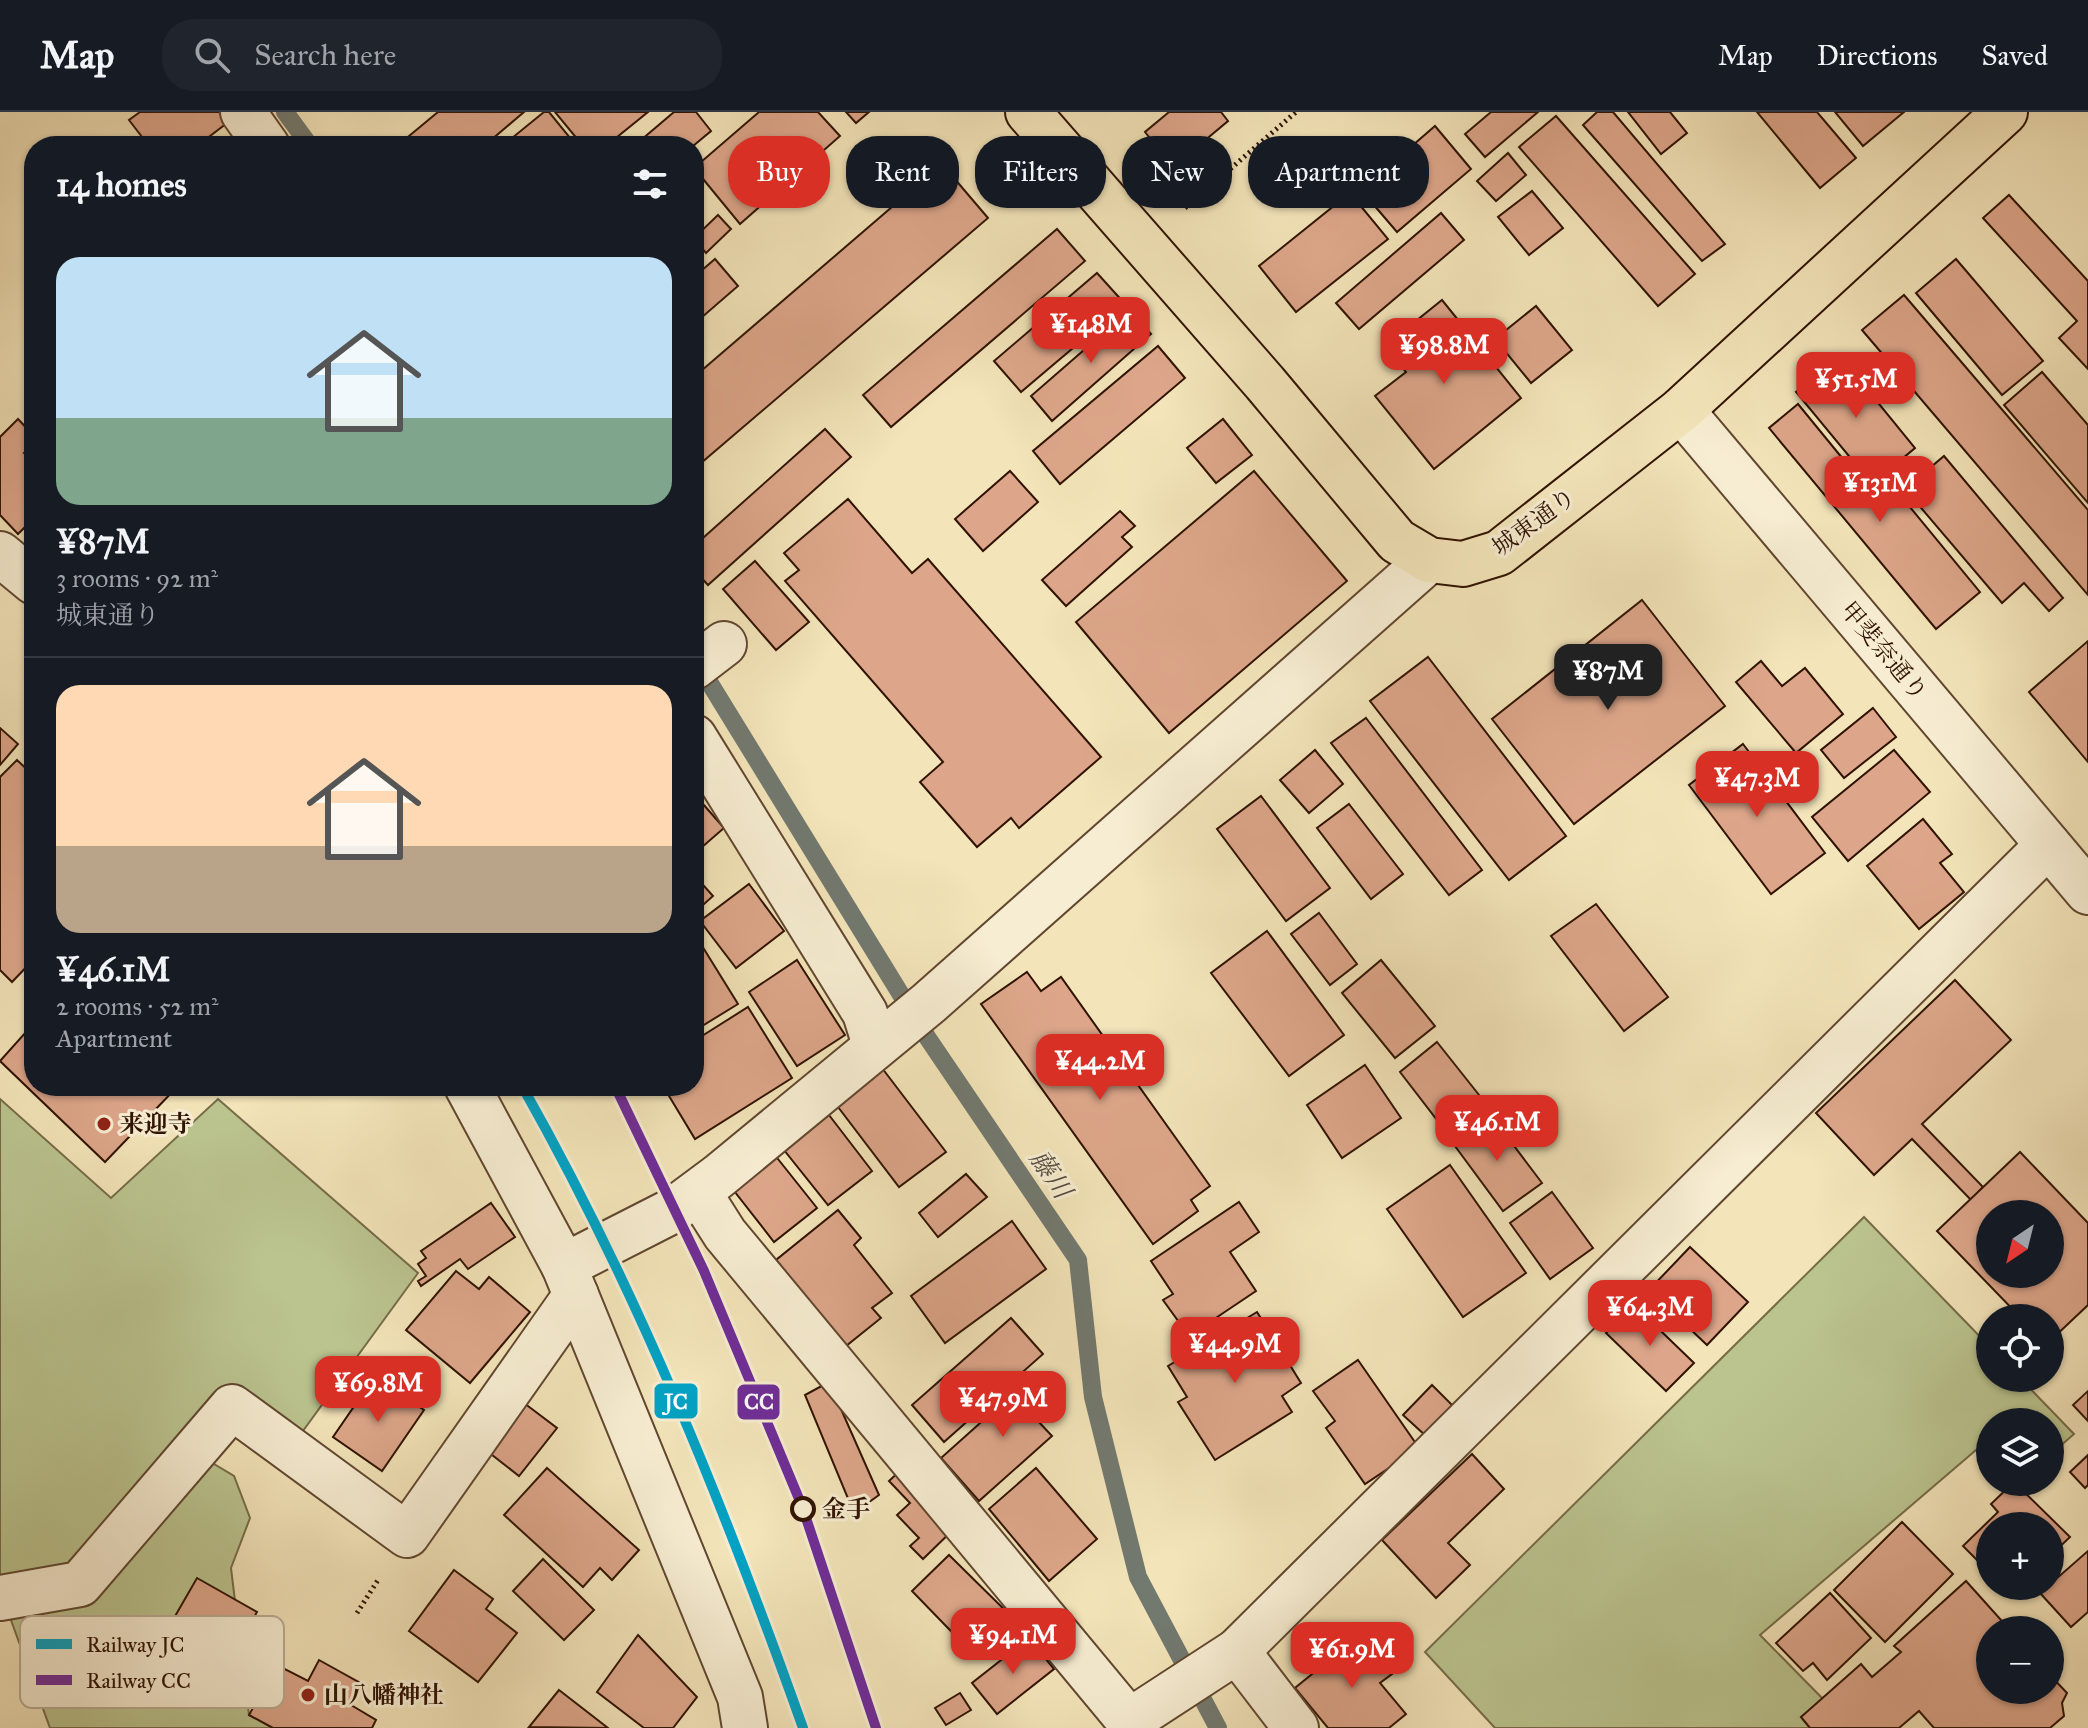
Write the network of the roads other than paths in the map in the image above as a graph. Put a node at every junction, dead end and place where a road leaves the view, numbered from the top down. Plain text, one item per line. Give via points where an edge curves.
1 (243, 112) edge
2 (1028, 112) edge
3 (2005, 112) edge
4 (260, 136) edge
5 (1681, 410) junction
6 (0, 554) edge
7 (1429, 560) junction
8 (24, 574) edge
9 (704, 753) edge
10 (2048, 845) junction
11 (2088, 892) edge
12 (881, 1040) junction
13 (472, 1096) edge
14 (699, 1193) junction
15 (570, 1280) junction
16 (0, 1598) edge
17 (1226, 1658) junction
18 (1144, 1715) edge
19 (745, 1728) edge
20 (1296, 1728) edge

1 - 4 street
2 - 7 highway, 城東通り via 1397,541
3 - 5 highway, 城東通り
5 - 7 highway, 城東通り via 1499,553 1463,564
5 - 10 street, 甲斐奈通り
6 - 8 street
7 - 12 street
9 - 12 street
10 - 11 street, 甲斐奈通り
10 - 17 street
12 - 14 street
13 - 15 street
14 - 15 street
14 - 18 street via 725,1234
15 - 16 street via 407,1535 232,1407 80,1584
15 - 19 street via 740,1697
17 - 18 street
17 - 20 street

